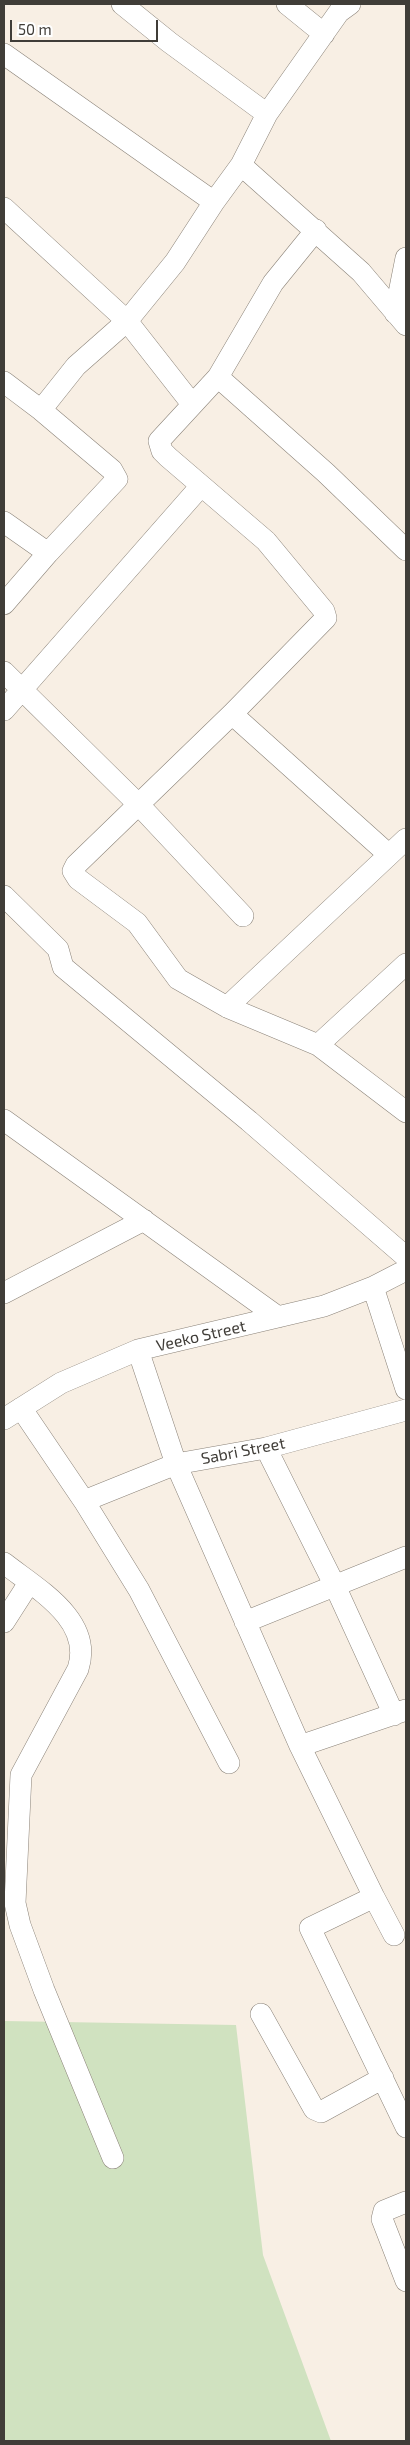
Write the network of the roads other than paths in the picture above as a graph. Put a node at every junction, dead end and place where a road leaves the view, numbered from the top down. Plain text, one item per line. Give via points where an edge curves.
1 (122, 4) edge
2 (287, 4) edge
3 (350, 4) edge
4 (324, 34) junction
5 (4, 54) edge
6 (267, 114) junction
7 (241, 165) junction
8 (214, 202) junction
9 (4, 208) edge
10 (316, 230) junction
11 (406, 258) edge
12 (400, 319) edge
13 (127, 321) junction
14 (218, 377) junction
15 (4, 382) edge
16 (192, 404) junction
17 (41, 410) junction
18 (200, 487) junction
19 (4, 522) edge
20 (406, 550) edge
21 (48, 553) junction
22 (4, 604) edge
23 (4, 672) edge
24 (22, 688) junction
25 (4, 710) edge
26 (232, 714) junction
27 (139, 805) junction
28 (406, 838) edge
29 (388, 854) junction
30 (4, 896) edge
31 (243, 916) dead end
32 (406, 964) edge
33 (227, 1007) junction
34 (318, 1045) junction
35 (406, 1112) edge
36 (4, 1120) edge
37 (144, 1220) junction
38 (406, 1257) edge
39 (406, 1270) edge
40 (373, 1287) junction
41 (4, 1293) edge
42 (278, 1318) junction
43 (138, 1350) junction
44 (406, 1389) edge
45 (406, 1410) edge
46 (9, 1413) edge
47 (266, 1448) junction
48 (176, 1464) junction
49 (84, 1502) junction
50 (406, 1557) edge
51 (4, 1563) edge
52 (29, 1583) junction
53 (335, 1586) junction
54 (4, 1622) edge
55 (245, 1622) junction
56 (400, 1712) edge
57 (300, 1746) junction
58 (229, 1763) dead end
59 (374, 1897) junction
60 (394, 1935) dead end
61 (261, 2014) dead end
62 (383, 2078) junction
63 (406, 2127) edge
64 (113, 2158) dead end
65 (406, 2202) edge
66 (406, 2281) edge

1 - 6 street
2 - 4 street
3 - 4 street via 339,12
4 - 6 street
5 - 8 street
6 - 7 street
7 - 8 street
7 - 10 street
8 - 13 street via 175,262
9 - 13 street
10 - 12 street via 361,272
10 - 14 street via 274,283
11 - 12 street
13 - 16 street
13 - 17 street via 76,366
14 - 16 street
14 - 20 street
15 - 17 street
16 - 18 street via 159,441 162,451
17 - 21 street via 112,470 117,479
18 - 24 street
18 - 26 street via 266,541 324,611 326,618
19 - 21 street
21 - 22 street
23 - 24 street
24 - 25 street
24 - 27 street
26 - 27 street
26 - 29 street
27 - 31 street
27 - 33 street via 73,871 78,879 137,923 178,979
28 - 29 street
29 - 33 street
30 - 38 street via 58,949 63,966
32 - 34 street
33 - 34 street
34 - 35 street
36 - 37 street
37 - 41 street
37 - 42 street
39 - 40 street, Veeko Street
40 - 42 street, Veeko Street via 324,1306
40 - 44 street
42 - 43 street, Veeko Street
43 - 46 street, Veeko Street via 61,1383
43 - 48 street
45 - 47 street, Sabri Street
46 - 49 street
47 - 48 street, Sabri Street
47 - 53 street
48 - 49 street, Sabri Street
48 - 55 street
49 - 58 street via 139,1590
50 - 53 street
51 - 52 street
52 - 54 street
52 - 64 street via 58,1606 77,1628 82,1643 81,1659 21,1775 15,1902 41,1981
53 - 55 street
53 - 56 street
55 - 57 street
56 - 57 street
57 - 59 street
59 - 60 street
59 - 62 street via 310,1928
61 - 62 street via 314,2109 321,2112
62 - 63 street
65 - 66 street via 384,2211 382,2219

